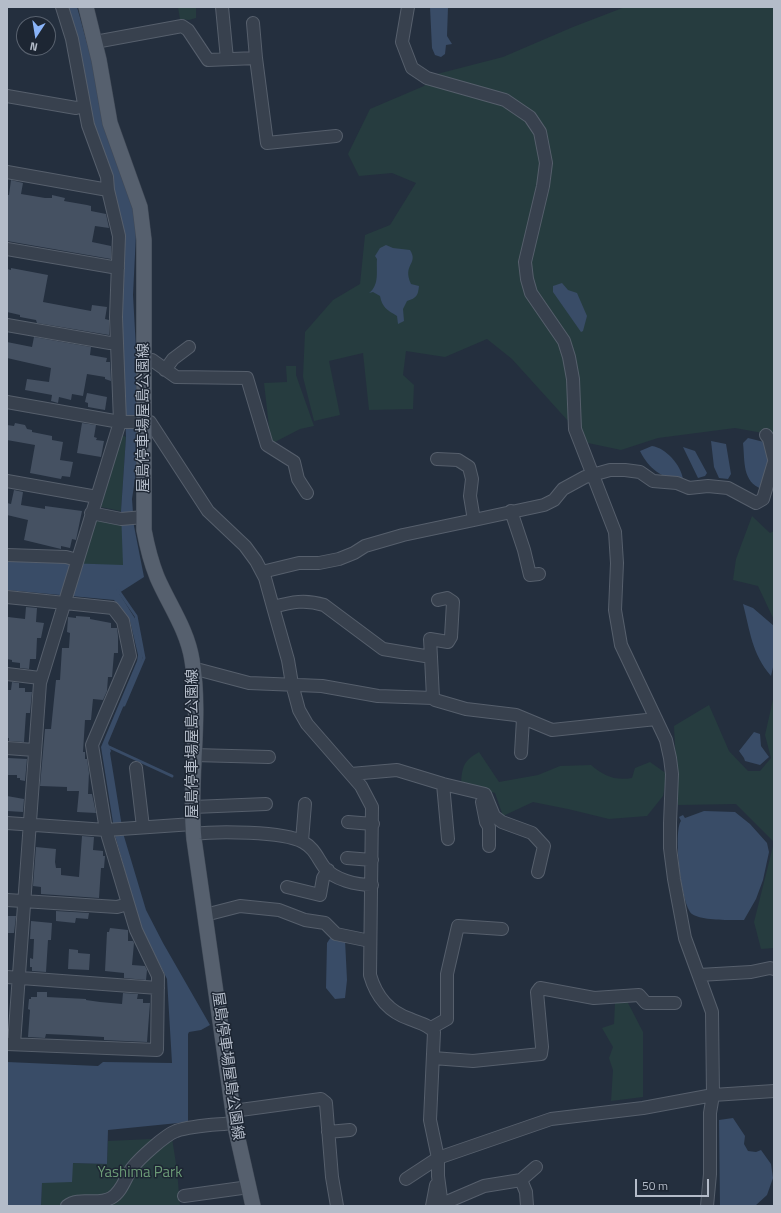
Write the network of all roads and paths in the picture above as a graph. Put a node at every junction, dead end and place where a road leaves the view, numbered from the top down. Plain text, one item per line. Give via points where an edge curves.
1 (62, 7) edge
2 (86, 7) edge
3 (222, 7) edge
4 (408, 7) edge
5 (253, 23) dead end
6 (95, 42) junction
7 (256, 58) junction
8 (227, 60) junction
9 (7, 96) edge
10 (84, 106) junction
11 (336, 136) dead end
12 (7, 172) edge
13 (108, 190) junction
14 (7, 249) edge
15 (118, 268) junction
16 (7, 325) edge
17 (117, 343) junction
18 (189, 346) dead end
19 (144, 360) junction
20 (165, 370) junction
21 (7, 402) edge
22 (120, 422) junction
23 (144, 422) junction
24 (766, 435) dead end
25 (774, 458) edge
26 (437, 460) dead end
27 (774, 462) edge
28 (593, 476) junction
29 (7, 481) edge
30 (308, 493) dead end
31 (97, 497) junction
32 (511, 511) junction
33 (91, 513) junction
34 (139, 517) junction
35 (474, 520) junction
36 (7, 555) edge
37 (76, 562) junction
38 (262, 572) junction
39 (539, 574) dead end
40 (7, 598) edge
41 (65, 599) junction
42 (438, 600) dead end
43 (273, 607) junction
44 (431, 657) junction
45 (194, 671) junction
46 (7, 674) edge
47 (40, 678) junction
48 (292, 684) junction
49 (433, 698) junction
50 (523, 719) junction
51 (656, 719) junction
52 (7, 748) edge
53 (34, 750) junction
54 (521, 753) dead end
55 (194, 755) junction
56 (270, 757) dead end
57 (136, 768) dead end
58 (351, 774) junction
59 (443, 784) junction
60 (480, 793) junction
61 (266, 804) dead end
62 (305, 804) dead end
63 (193, 808) junction
64 (348, 822) dead end
65 (7, 823) edge
66 (29, 824) junction
67 (373, 824) junction
68 (143, 827) junction
69 (193, 829) junction
70 (109, 830) junction
71 (448, 838) dead end
72 (302, 841) junction
73 (489, 846) dead end
74 (346, 858) dead end
75 (372, 860) junction
76 (328, 870) junction
77 (538, 872) dead end
78 (372, 885) junction
79 (287, 886) dead end
80 (7, 900) edge
81 (24, 901) junction
82 (128, 904) junction
83 (205, 915) junction
84 (502, 929) dead end
85 (370, 941) junction
86 (774, 969) edge
87 (699, 974) junction
88 (13, 978) edge
89 (158, 988) junction
90 (675, 1003) dead end
91 (431, 1028) junction
92 (11, 1044) edge
93 (434, 1058) junction
94 (774, 1091) edge
95 (713, 1095) junction
96 (233, 1117) junction
97 (350, 1130) dead end
98 (328, 1132) junction
99 (438, 1158) junction
100 (536, 1167) dead end
101 (406, 1179) dead end
102 (521, 1180) junction
103 (249, 1187) junction
104 (184, 1196) dead end
105 (438, 1205) edge
106 (67, 1206) edge
107 (253, 1206) edge
108 (337, 1206) edge
109 (527, 1206) edge
110 (707, 1206) edge

1 - 10 street via 72,39
2 - 6 main road, 屋島停車場屋島公園線
3 - 8 street
4 - 28 street via 402,42 412,68 427,78 505,100 530,117 540,132 546,163 525,262 527,279 531,293 564,341 570,357 574,429
5 - 7 street
6 - 8 street via 182,26 188,30 208,60
6 - 19 main road, 屋島停車場屋島公園線 via 110,123 137,196 142,218
7 - 8 street
7 - 11 street via 267,143
9 - 10 street via 76,108
10 - 13 street via 107,177
12 - 13 street
13 - 15 street via 119,236
14 - 15 street
15 - 17 street
16 - 17 street
17 - 22 street
18 - 20 street via 173,359
19 - 20 street via 152,360
19 - 23 main road, 屋島停車場屋島公園線
20 - 30 street via 176,377 247,378 267,445 294,462 298,480
21 - 22 street
22 - 23 street
22 - 31 street
23 - 34 main road, 屋島停車場屋島公園線
23 - 38 street via 150,422 208,511 245,546
24 - 25 street
26 - 35 street via 458,460 469,467
27 - 28 street via 763,500 756,502 728,488 689,488 677,483 653,481 640,472 610,470
28 - 32 street via 585,477 563,489 554,500 544,505
28 - 51 street via 615,532 615,610 619,639
29 - 31 street
31 - 33 street
32 - 35 street
32 - 39 street via 530,575
33 - 34 street via 121,518
33 - 37 street
34 - 45 main road, 屋島停車場屋島公園線 via 153,566 184,631
35 - 38 street via 403,535 365,546 354,554 339,559 299,563
36 - 37 street via 66,557
37 - 41 street
38 - 43 street
40 - 41 street
41 - 47 street
41 - 70 street via 113,608 123,621 130,656 92,746
42 - 44 street via 447,598 453,602 451,637 448,642 430,639
43 - 44 street via 295,601 313,601 324,605 382,649
43 - 48 street
44 - 49 street
45 - 48 street via 200,670 249,683
45 - 55 main road, 屋島停車場屋島公園線
46 - 47 street
47 - 53 street
48 - 49 street via 340,688 378,696
48 - 58 street via 302,717
49 - 50 street via 466,709 495,711
50 - 51 street via 552,730
50 - 54 street
51 - 87 street via 666,740 672,774 670,823 674,879 685,938
52 - 53 street
53 - 66 street
55 - 56 street
55 - 63 main road, 屋島停車場屋島公園線
57 - 68 street via 144,787
58 - 59 street via 397,770
58 - 67 street via 370,800
59 - 60 street
59 - 71 street
60 - 73 street via 489,828
60 - 77 street via 485,794 494,816 502,822 532,833 544,846
61 - 63 street
62 - 72 street
63 - 69 main road, 屋島停車場屋島公園線
64 - 67 street
65 - 66 street
66 - 70 street
66 - 81 street
67 - 75 street
68 - 69 street
68 - 70 street
69 - 72 street via 263,834
69 - 83 main road, 屋島停車場屋島公園線
70 - 82 street
72 - 76 street via 317,854
74 - 75 street
75 - 78 street
76 - 78 street via 343,880
76 - 79 street via 323,878 320,895 305,893
78 - 85 street
80 - 81 street
81 - 82 street via 117,907
81 - 88 street
82 - 89 street via 138,937 158,976
83 - 85 street via 240,906 279,910 300,919 325,923 336,934
83 - 96 main road, 屋島停車場屋島公園線
84 - 91 street via 458,926 447,974 446,1019
85 - 91 street via 370,975 376,992 398,1014
86 - 87 street
87 - 95 street via 712,1012
88 - 89 street
88 - 92 street
89 - 92 street via 156,1050
90 - 93 street via 646,1003 638,995 594,998 540,988 536,992 541,1054 473,1061
91 - 93 street via 435,1038
93 - 99 street via 430,1120
94 - 95 street
95 - 99 street via 643,1108 551,1119
95 - 110 street via 710,1113
96 - 98 street via 321,1099 326,1103
96 - 103 main road, 屋島停車場屋島公園線
96 - 106 street via 171,1134 136,1164 111,1198 97,1202 74,1202
97 - 98 street
98 - 108 street
99 - 101 street
99 - 105 street
100 - 102 street
102 - 105 street via 484,1186
102 - 109 street via 526,1192
103 - 104 street
103 - 107 main road, 屋島停車場屋島公園線

